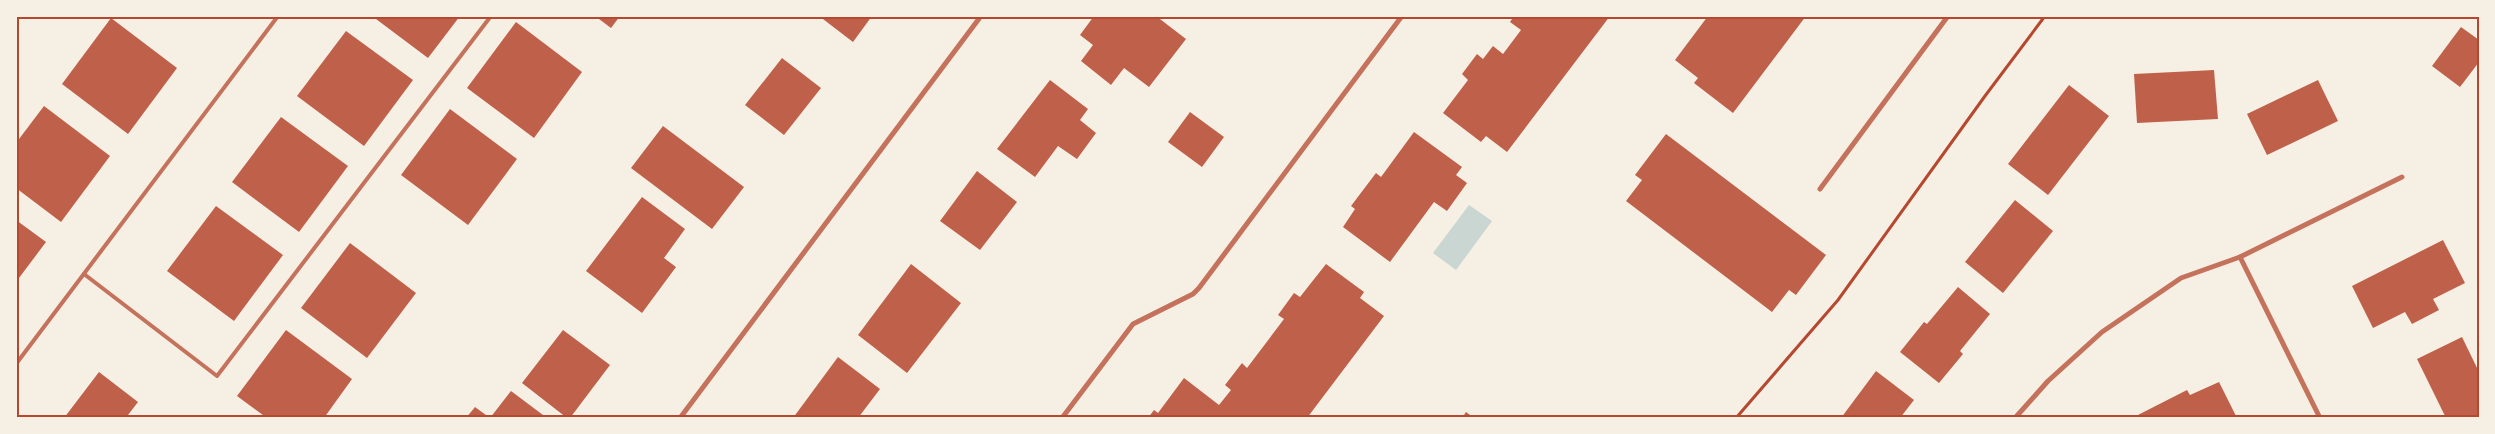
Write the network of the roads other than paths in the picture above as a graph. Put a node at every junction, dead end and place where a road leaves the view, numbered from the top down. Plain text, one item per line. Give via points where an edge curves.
1 (278, 16) edge
2 (491, 16) edge
3 (981, 16) edge
4 (1402, 16) edge
5 (1948, 16) edge
6 (2402, 177) dead end
7 (1820, 189) dead end
8 (2240, 257) junction
9 (84, 274) junction
10 (16, 364) edge
11 (680, 418) edge
12 (1062, 418) edge
13 (2015, 418) edge
14 (2320, 418) edge

1 - 9 lane
2 - 9 lane via 217,376
3 - 11 street
4 - 12 street via 1200,288 1133,324
5 - 7 street
6 - 8 street
8 - 13 street via 2181,278 2130,311 2076,354
8 - 14 street
9 - 10 lane

